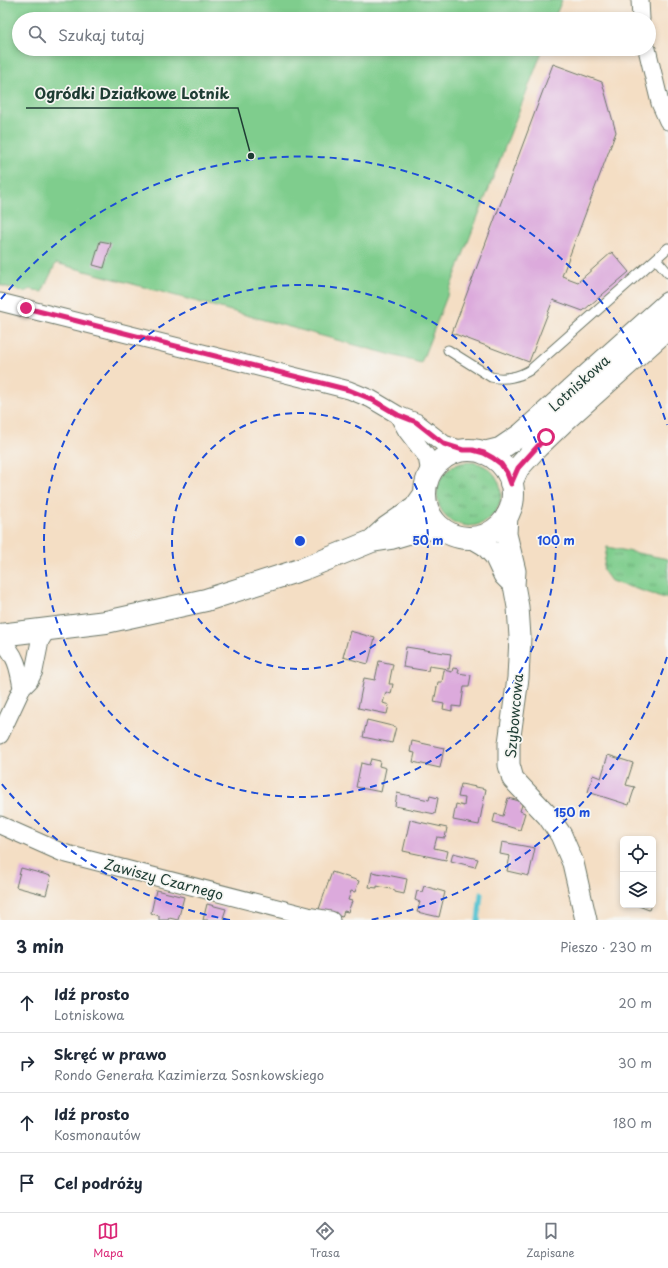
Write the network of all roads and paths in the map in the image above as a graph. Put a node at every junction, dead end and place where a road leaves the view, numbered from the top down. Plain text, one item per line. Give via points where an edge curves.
1 (640, 0) edge
2 (641, 12) edge
3 (649, 56) edge
4 (668, 121) edge
5 (668, 248) edge
6 (656, 259) junction
7 (668, 273) edge
8 (0, 302) edge
9 (668, 303) edge
10 (668, 328) edge
11 (448, 350) dead end
12 (398, 415) junction
13 (473, 452) junction
14 (427, 484) junction
15 (511, 484) junction
16 (507, 515) junction
17 (443, 530) junction
18 (473, 538) junction
19 (372, 541) junction
20 (514, 585) junction
21 (47, 630) junction
22 (0, 635) edge
23 (0, 640) edge
24 (22, 688) junction
25 (0, 735) edge
26 (0, 825) edge
27 (331, 920) edge
28 (586, 920) edge

1 - 2 street
3 - 4 street via 660,103
5 - 6 lane
6 - 7 lane
6 - 11 lane via 522,375 499,379
8 - 12 street via 349,390
9 - 13 main road, Lotniskowa via 522,434 500,449
10 - 15 main road, Lotniskowa via 537,447 518,468
12 - 13 street via 416,422 444,444
12 - 14 street via 427,457
13 - 14 main road via 453,453 443,458 436,465
13 - 15 main road via 493,458 501,464
14 - 17 main road via 426,504 430,514
14 - 19 main road via 415,508
15 - 16 main road via 513,494
16 - 18 main road via 492,531
16 - 20 street, Szybowcowa via 506,534 515,571
17 - 18 main road via 452,535
17 - 19 main road via 425,528
18 - 20 street, Szybowcowa via 485,545 504,575
19 - 21 main road via 303,568 206,600 106,622
20 - 28 street, Szybowcowa via 520,636 509,765 513,779 548,816 561,836 573,863
21 - 22 main road
21 - 24 street via 40,641 34,671
23 - 24 street via 14,655 19,667
24 - 25 street
26 - 27 street, Zawiszy Czarnego via 63,853

